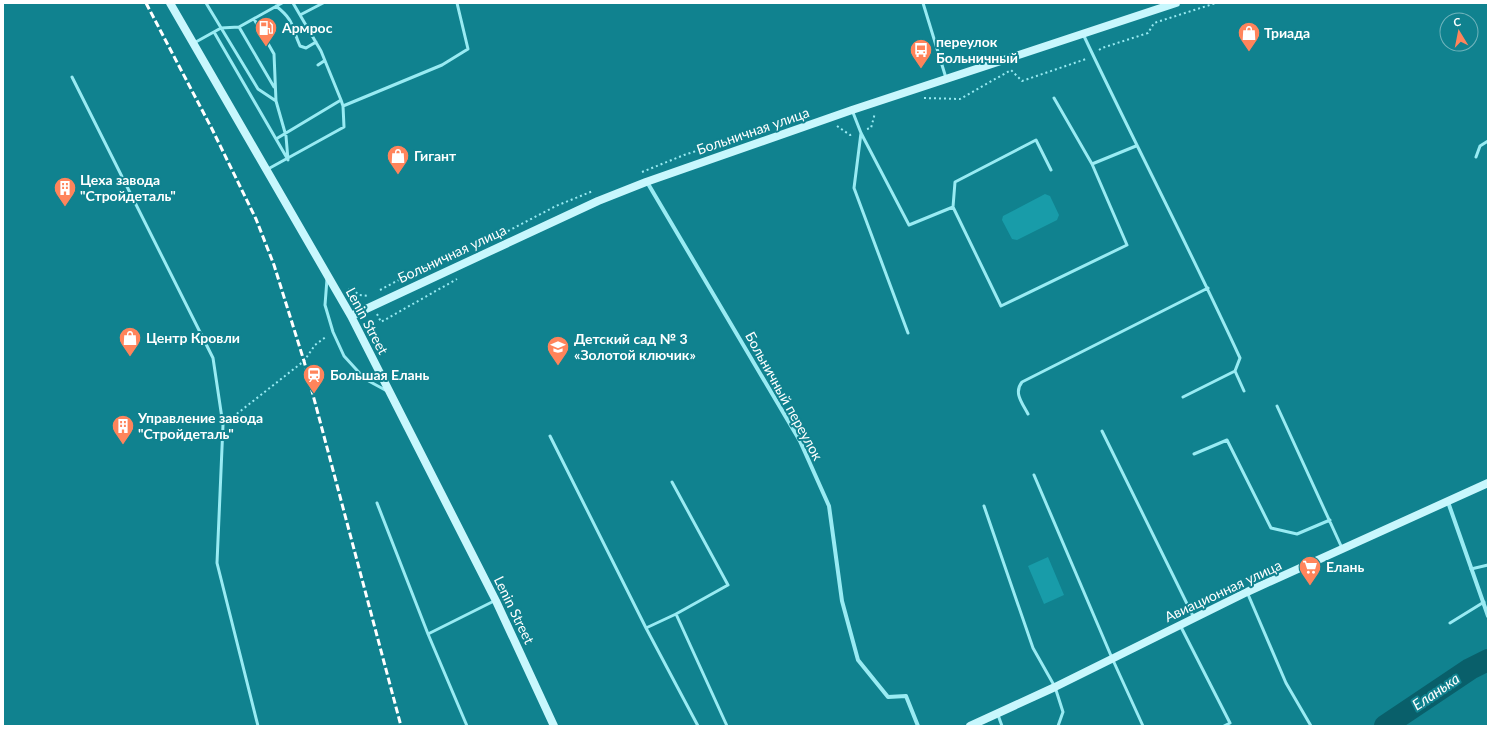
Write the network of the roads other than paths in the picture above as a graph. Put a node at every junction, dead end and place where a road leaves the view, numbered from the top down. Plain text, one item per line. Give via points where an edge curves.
1 (170, 3) edge
2 (206, 3) edge
3 (282, 3) edge
4 (293, 3) edge
5 (323, 3) edge
6 (457, 3) edge
7 (923, 3) edge
8 (1176, 3) edge
9 (276, 6) junction
10 (300, 15) junction
11 (254, 19) junction
12 (222, 28) junction
13 (239, 28) junction
14 (214, 32) junction
15 (1083, 34) junction
16 (316, 42) junction
17 (194, 44) junction
18 (324, 61) junction
19 (318, 65) dead end
20 (72, 77) dead end
21 (946, 80) junction
22 (275, 89) junction
23 (1054, 98) dead end
24 (341, 100) junction
25 (276, 101) junction
26 (343, 106) junction
27 (852, 110) junction
28 (861, 132) junction
29 (285, 133) junction
30 (276, 138) junction
31 (1488, 141) edge
32 (1136, 146) junction
33 (1476, 158) dead end
34 (288, 160) junction
35 (1092, 164) junction
36 (268, 169) junction
37 (1051, 170) dead end
38 (646, 182) junction
39 (953, 207) junction
40 (328, 276) junction
41 (1208, 288) junction
42 (351, 316) junction
43 (908, 333) dead end
44 (1235, 370) junction
45 (1244, 391) dead end
46 (390, 393) junction
47 (1183, 397) dead end
48 (1277, 406) dead end
49 (1028, 414) dead end
50 (1102, 431) dead end
51 (550, 436) dead end
52 (1194, 454) dead end
53 (1034, 475) dead end
54 (672, 482) dead end
55 (1488, 483) edge
56 (1448, 502) junction
57 (377, 504) dead end
58 (984, 506) dead end
59 (1330, 520) junction
60 (1343, 550) junction
61 (1488, 565) edge
62 (1471, 569) junction
63 (1247, 592) junction
64 (496, 601) junction
65 (1484, 602) junction
66 (676, 614) junction
67 (1488, 616) edge
68 (1194, 619) junction
69 (1450, 624) dead end
70 (1180, 625) junction
71 (646, 628) junction
72 (428, 634) junction
73 (1112, 658) junction
74 (1055, 687) junction
75 (997, 713) junction
76 (258, 726) edge
77 (467, 726) edge
78 (554, 726) edge
79 (698, 726) edge
80 (727, 726) edge
81 (918, 726) edge
82 (970, 726) edge
83 (1002, 726) edge
84 (1058, 726) edge
85 (1144, 726) edge
86 (1224, 726) edge
87 (1311, 726) edge

1 - 17 street, Lenin Street
2 - 12 lane
3 - 9 lane
4 - 10 lane
5 - 10 lane
6 - 26 lane via 468,50 442,65
7 - 21 lane
8 - 15 street, Больничная улица
9 - 11 lane
9 - 16 lane via 293,24 300,46 306,48
10 - 16 lane
11 - 13 lane
11 - 22 lane via 274,54
12 - 13 lane
12 - 14 lane
12 - 25 lane via 258,89
13 - 22 lane
14 - 17 lane
14 - 30 lane
15 - 21 street, Больничная улица
15 - 32 lane
16 - 18 lane
17 - 36 street, Lenin Street
18 - 19 lane
18 - 24 lane
20 - 76 lane via 213,358 223,425 217,563
21 - 27 street, Больничная улица
22 - 25 lane
23 - 35 lane
24 - 26 lane
24 - 29 lane
25 - 29 lane
26 - 34 lane via 344,127
27 - 28 lane
27 - 38 street, Больничная улица
28 - 39 lane via 910,225
28 - 43 lane via 854,188
29 - 30 lane
29 - 34 lane
30 - 34 lane
31 - 33 lane via 1480,146
32 - 35 lane
32 - 41 lane
34 - 36 lane
35 - 39 lane via 1127,246 1002,306
36 - 40 street, Lenin Street
37 - 39 lane via 1036,140 955,182
38 - 42 street, Больничная улица via 583,208
38 - 81 street, Больничный переулок via 800,441 829,506 842,601 858,660 888,697 906,696
40 - 42 street, Lenin Street
40 - 46 lane via 325,305 344,356 365,379
41 - 44 lane via 1240,358
41 - 49 lane via 1022,382 1018,395
42 - 46 street, Lenin Street
44 - 45 lane
44 - 47 lane
46 - 64 street, Lenin Street
48 - 59 lane
50 - 68 lane
51 - 71 lane
52 - 59 lane via 1227,440 1271,528 1297,534
53 - 73 lane
54 - 66 lane via 728,585
55 - 56 street, Авиационная улица
56 - 60 street, Авиационная улица
56 - 62 street
57 - 72 lane
58 - 74 lane via 1033,648
59 - 60 lane
60 - 63 street, Авиационная улица
61 - 62 lane
62 - 65 street
63 - 68 street, Авиационная улица
63 - 87 lane via 1286,683
64 - 72 lane
64 - 78 street, Lenin Street
65 - 67 street
65 - 69 lane
66 - 71 lane
66 - 80 lane
68 - 70 street, Авиационная улица
70 - 73 street, Авиационная улица
70 - 86 lane via 1230,723
71 - 79 lane
72 - 77 lane
73 - 74 street, Авиационная улица
73 - 85 lane
74 - 75 street, Авиационная улица
74 - 84 lane via 1063,712
75 - 82 street, Авиационная улица
75 - 83 lane

